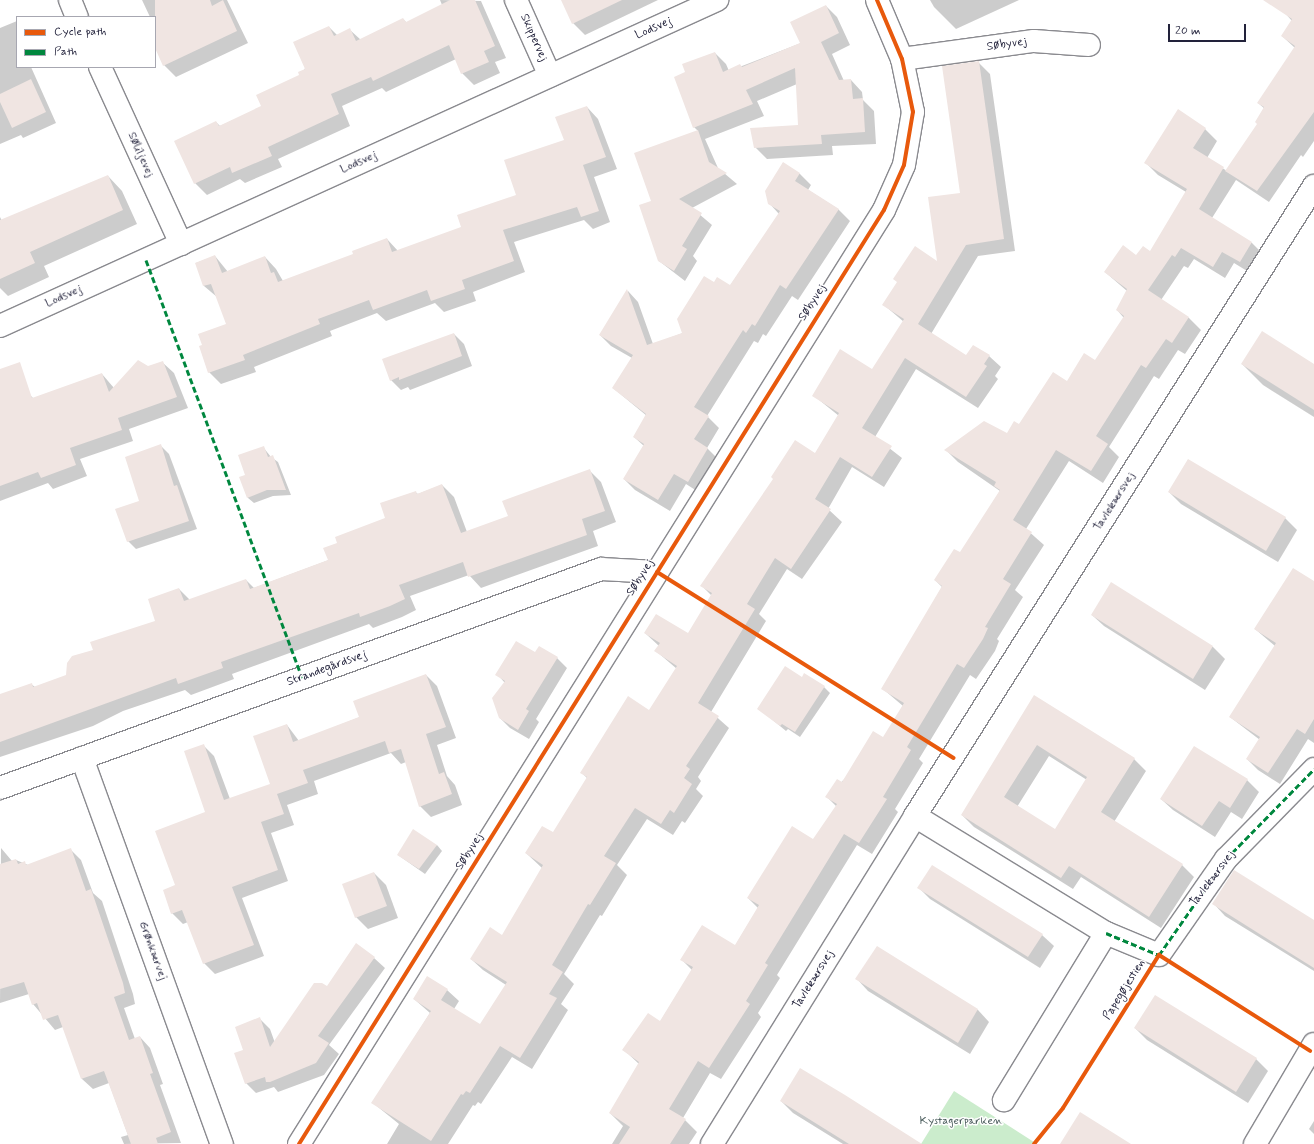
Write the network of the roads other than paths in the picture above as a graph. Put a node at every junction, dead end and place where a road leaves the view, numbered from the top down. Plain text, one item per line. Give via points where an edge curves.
1 (70, 0) edge
2 (516, 0) edge
3 (717, 0) edge
4 (877, 0) edge
5 (77, 16) edge
6 (1089, 45) dead end
7 (902, 59) junction
8 (100, 68) edge
9 (550, 76) junction
10 (1314, 186) edge
11 (181, 244) junction
12 (0, 326) edge
13 (657, 572) junction
14 (82, 758) junction
15 (1314, 769) edge
16 (0, 788) edge
17 (916, 816) junction
18 (1106, 933) junction
19 (1314, 1044) edge
20 (1004, 1100) dead end
21 (1258, 1143) edge
22 (222, 1144) edge
23 (299, 1144) edge
24 (712, 1144) edge

1 - 5 street
2 - 9 street, Skippervej
3 - 9 street, Lodsvej
4 - 7 street, Søbyvej
6 - 7 street, Søbyvej via 1034,41
7 - 13 street, Søbyvej via 914,112 904,165 884,210
8 - 11 street, Søliljevej
9 - 11 street, Lodsvej
10 - 17 street, Tavlekærsvej
11 - 12 street, Lodsvej
13 - 14 street, Strandegårdsvej via 601,569
13 - 23 street, Søbyvej
14 - 16 street, Strandegårdsvej
14 - 22 street, Grønkærvej
15 - 18 street, Tavlekærsvej via 1226,859 1158,955
17 - 18 street, Tavlekærsvej
17 - 24 street, Tavlekærsvej
18 - 20 street
19 - 21 street

